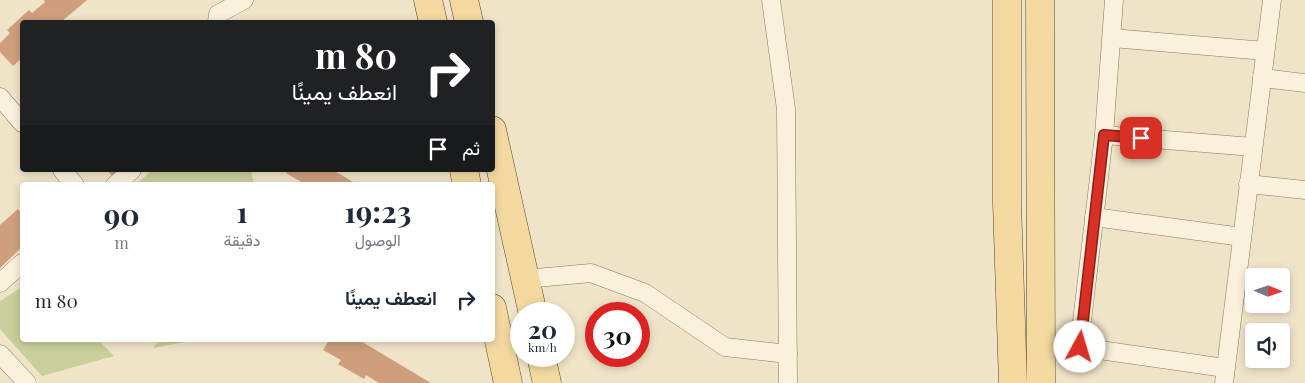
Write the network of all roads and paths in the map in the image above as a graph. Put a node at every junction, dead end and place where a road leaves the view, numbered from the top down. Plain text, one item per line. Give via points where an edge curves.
1 (244, 0) edge
2 (428, 0) edge
3 (464, 0) edge
4 (771, 0) edge
5 (1007, 0) edge
6 (1040, 0) edge
7 (1114, 0) edge
8 (1272, 0) edge
9 (217, 20) edge
10 (433, 20) edge
11 (469, 20) edge
12 (1112, 38) junction
13 (1265, 51) junction
14 (1262, 78) junction
15 (1305, 83) edge
16 (0, 97) edge
17 (20, 121) edge
18 (1104, 135) junction
19 (495, 144) edge
20 (1253, 147) junction
21 (64, 172) edge
22 (130, 172) edge
23 (72, 182) edge
24 (118, 182) edge
25 (1248, 184) junction
26 (1305, 190) edge
27 (1094, 217) junction
28 (1242, 237) junction
29 (20, 265) edge
30 (525, 279) junction
31 (0, 283) edge
32 (530, 302) edge
33 (495, 322) edge
34 (0, 354) edge
35 (788, 354) junction
36 (543, 367) edge
37 (1224, 375) edge
38 (27, 383) edge
39 (508, 383) edge
40 (547, 383) edge
41 (788, 383) edge
42 (1013, 383) edge
43 (1041, 383) edge

1 - 9 street via 218,14
2 - 10 main road
3 - 11 main road
4 - 35 street via 786,109
5 - 42 main road via 1007,203
6 - 43 main road
7 - 12 street
8 - 13 street
12 - 13 street
12 - 18 street
13 - 14 street
14 - 15 street
14 - 20 street
16 - 17 street
18 - 20 street
18 - 27 street
19 - 30 main road
20 - 25 street
21 - 23 street
22 - 24 street
25 - 26 street
25 - 28 street
27 - 28 street
27 - 37 street via 1080,347
28 - 37 street
29 - 31 street
30 - 32 main road
30 - 35 street via 591,273 646,293 725,346
33 - 39 main road
34 - 38 street
35 - 41 street
36 - 40 main road

